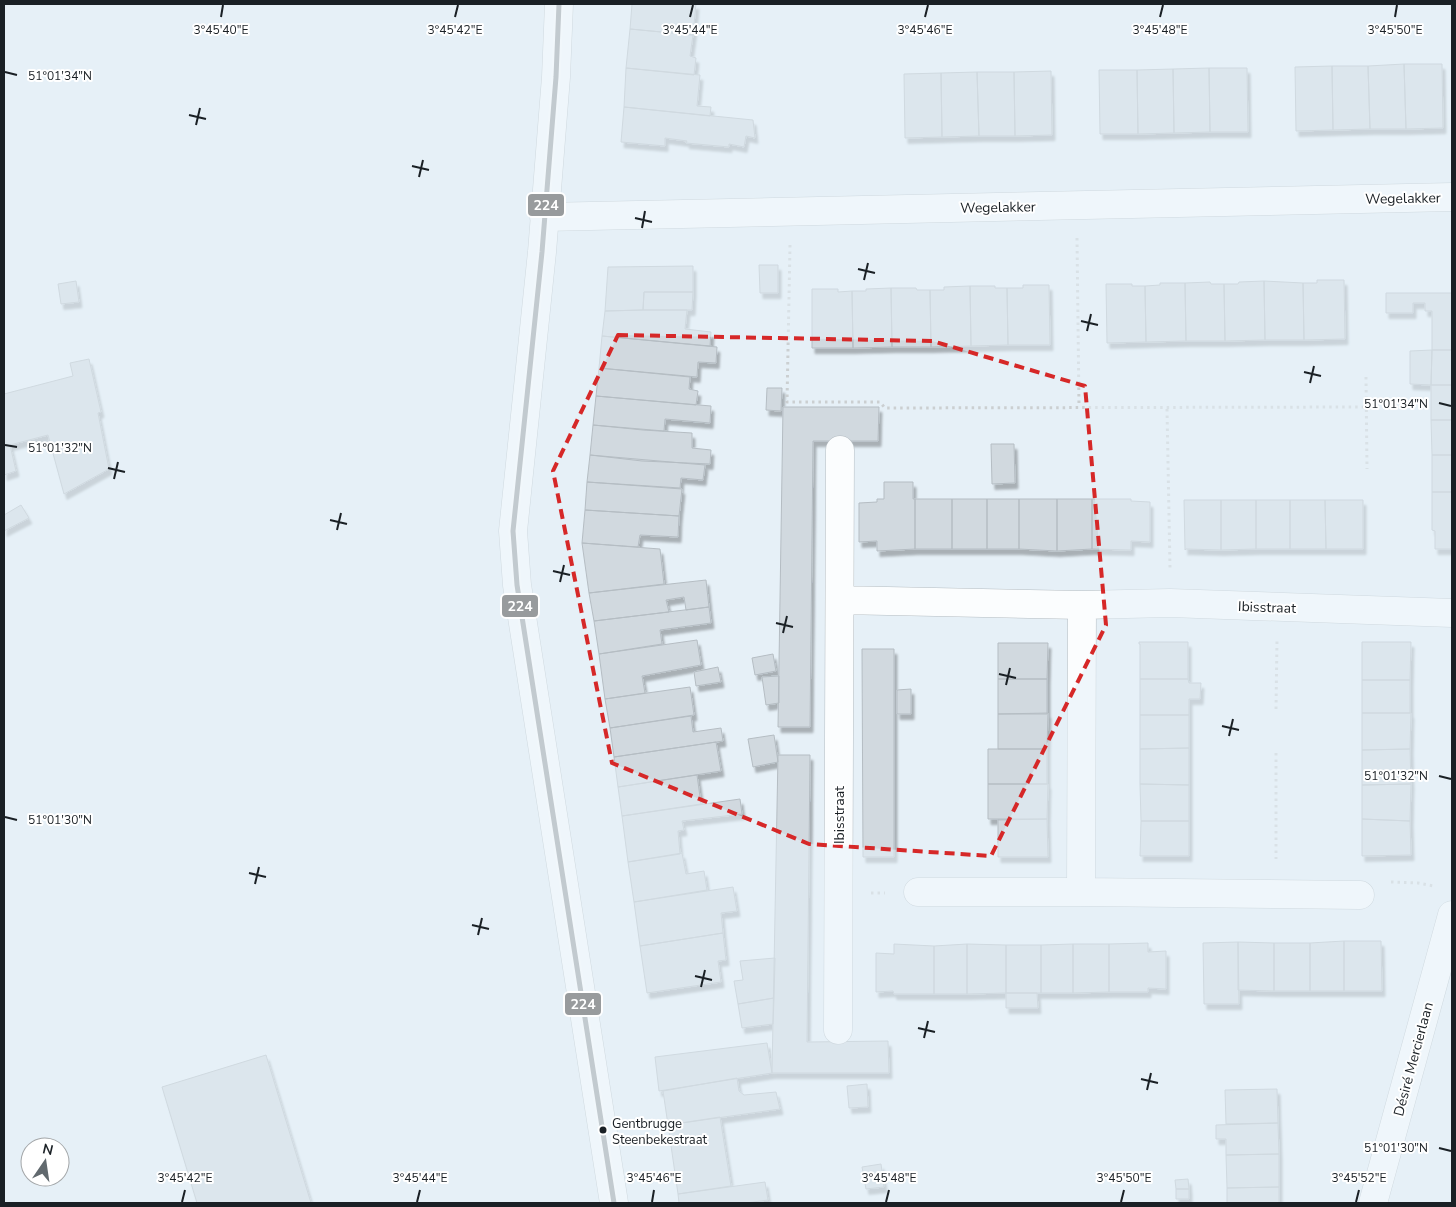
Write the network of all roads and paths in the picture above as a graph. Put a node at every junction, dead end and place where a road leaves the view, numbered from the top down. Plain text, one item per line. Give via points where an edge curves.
1 (559, 4) edge
2 (1452, 197) edge
3 (1076, 205) junction
4 (791, 212) junction
5 (544, 217) junction
6 (1366, 377) dead end
7 (1078, 407) junction
8 (1366, 408) junction
9 (1167, 409) junction
10 (840, 450) dead end
11 (1367, 468) dead end
12 (840, 600) junction
13 (1082, 604) junction
14 (1170, 604) junction
15 (1278, 607) junction
16 (1452, 613) edge
17 (1276, 709) dead end
18 (1276, 753) dead end
19 (1435, 886) dead end
20 (918, 892) joint
21 (1081, 892) junction
22 (839, 893) junction
23 (1276, 895) junction
24 (1360, 895) joint
25 (1452, 915) edge
26 (838, 1030) dead end
27 (614, 1203) edge
28 (1373, 1203) edge

1 - 5 street
2 - 3 street, Wegelakker
3 - 4 street, Wegelakker
3 - 7 path
4 - 5 street, Wegelakker
4 - 7 path via 787,402 880,402 885,408
5 - 27 street via 513,531 518,595
6 - 8 path
7 - 9 path
8 - 9 path
8 - 11 path
9 - 14 path
10 - 12 street, Ibisstraat
12 - 13 street, Ibisstraat
12 - 22 street, Ibisstraat
13 - 14 street, Ibisstraat
13 - 21 street
14 - 15 street, Ibisstraat
15 - 16 street, Ibisstraat
15 - 17 path
18 - 23 path
19 - 24 path via 1368,882
20 - 21 street
20 - 22 path
21 - 23 street
22 - 26 street, Ibisstraat
23 - 24 street
25 - 28 street, Désiré Mercierlaan

